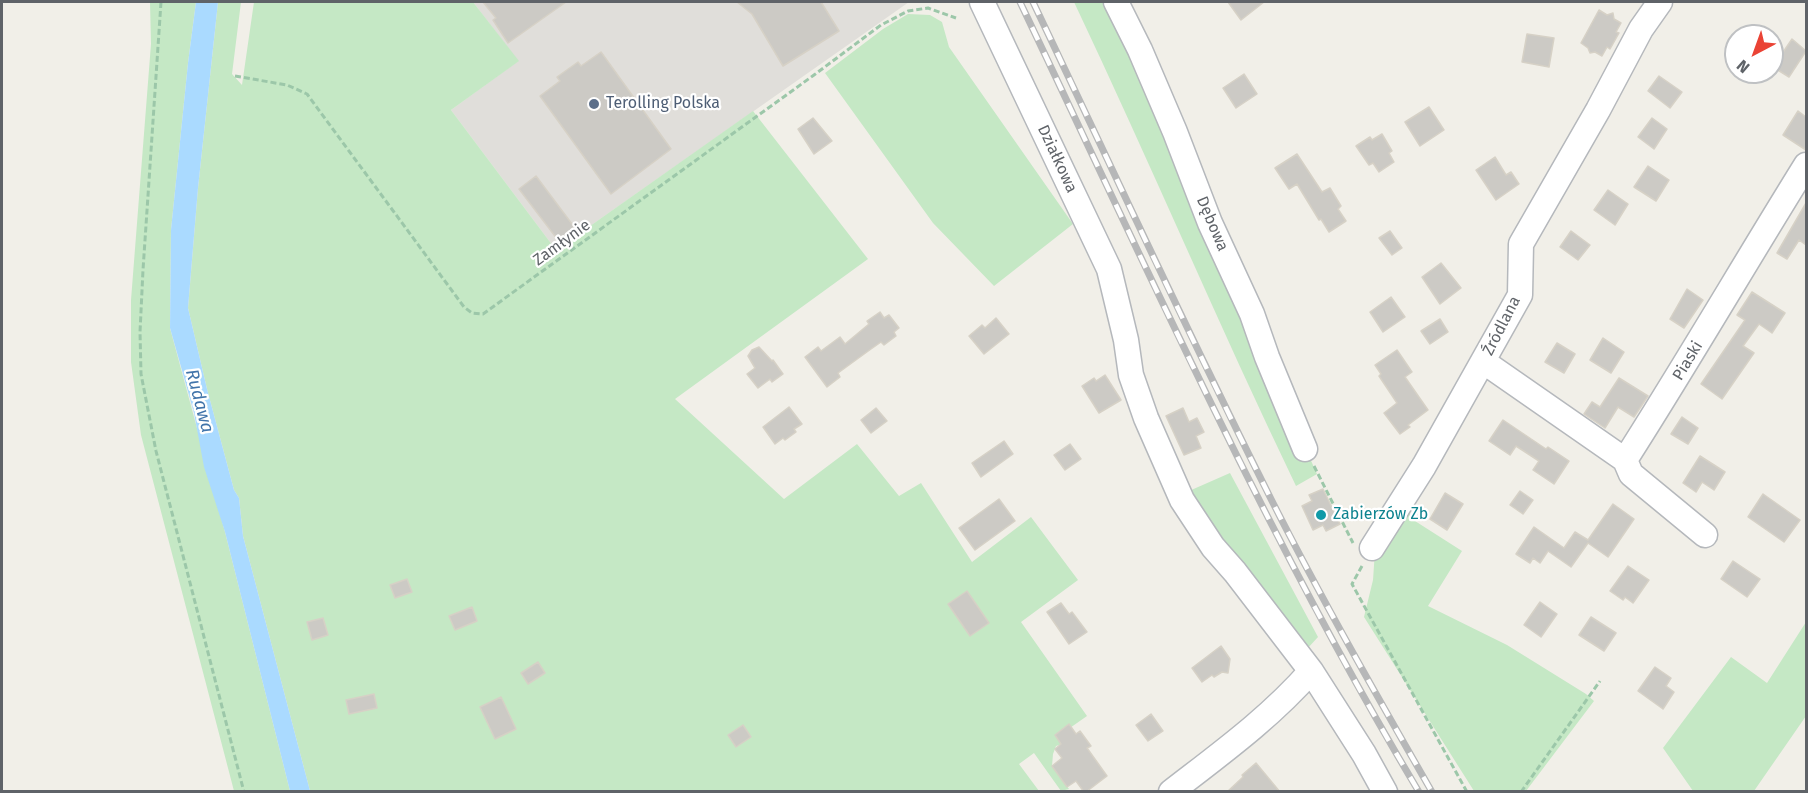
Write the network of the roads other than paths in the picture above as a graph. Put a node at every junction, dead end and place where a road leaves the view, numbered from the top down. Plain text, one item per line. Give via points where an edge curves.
1 (982, 2) edge
2 (1116, 2) edge
3 (1660, 2) edge
4 (1806, 165) edge
5 (1484, 362) junction
6 (1305, 449) road end
7 (1625, 460) junction
8 (1705, 536) dead end
9 (1372, 548) road end
10 (1311, 671) junction
11 (1171, 792) edge
12 (1385, 792) edge

1 - 10 street, Działkowa via 1109,269 1131,375 1182,500 1213,547
2 - 6 street, Dębowa via 1252,314
3 - 5 street, Źródlana via 1641,29 1521,244 1521,295
4 - 7 street, Piaski
5 - 7 street
5 - 9 street, Źródlana
7 - 8 street via 1631,474
10 - 11 street via 1251,730
10 - 12 street, Działkowa

